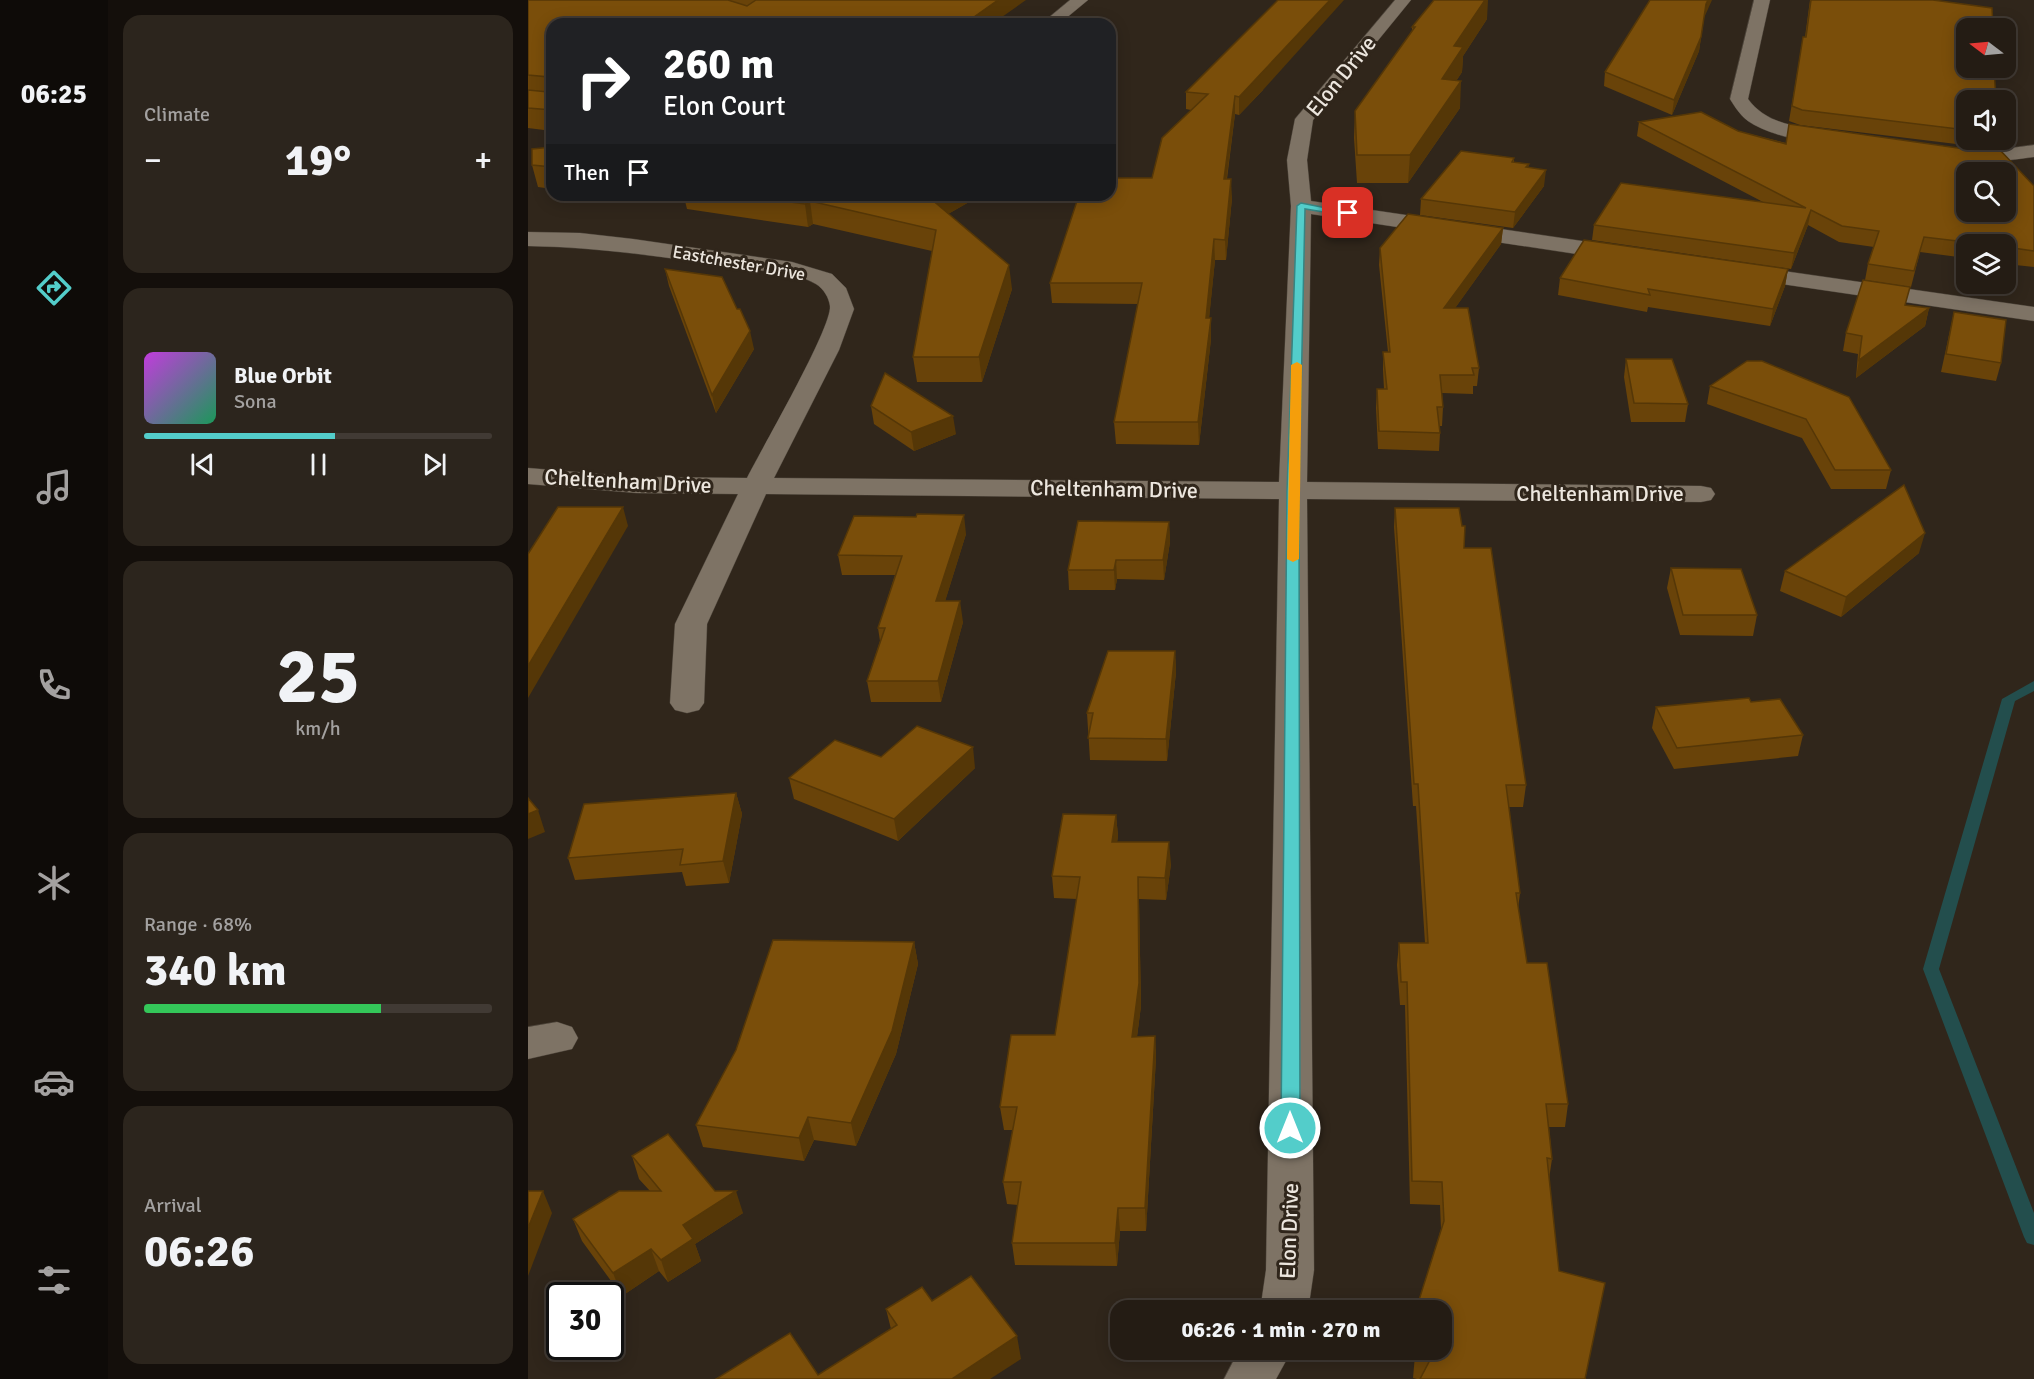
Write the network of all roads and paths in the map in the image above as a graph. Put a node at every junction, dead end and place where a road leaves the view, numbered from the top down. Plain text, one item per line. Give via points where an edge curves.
1 (1080, 0) edge
2 (1402, 0) edge
3 (1762, 0) edge
4 (1057, 18) edge
5 (1856, 141) edge
6 (2034, 151) edge
7 (1938, 152) edge
8 (1301, 206) junction
9 (528, 238) edge
10 (1644, 257) edge
11 (1726, 270) edge
12 (2034, 315) edge
13 (528, 476) edge
14 (756, 486) junction
15 (1293, 491) junction
16 (1701, 494) dead end
17 (687, 703) dead end
18 (1286, 1300) edge
19 (1261, 1360) edge
20 (1249, 1379) edge

1 - 4 street
2 - 8 street, Elon Drive via 1304,119 1297,160
3 - 5 street via 1739,99 1744,108 1773,126
6 - 7 street via 1995,156
8 - 10 street
8 - 15 street, Elon Drive
9 - 14 street, Eastchester Drive via 580,240 792,269 824,279 838,293 842,309 826,350
11 - 12 street
13 - 14 street, Cheltenham Drive via 637,485
14 - 15 street, Cheltenham Drive
14 - 17 street, Eastchester Drive via 691,624
15 - 16 street, Cheltenham Drive
15 - 18 street, Elon Drive via 1290,1270
19 - 20 street

